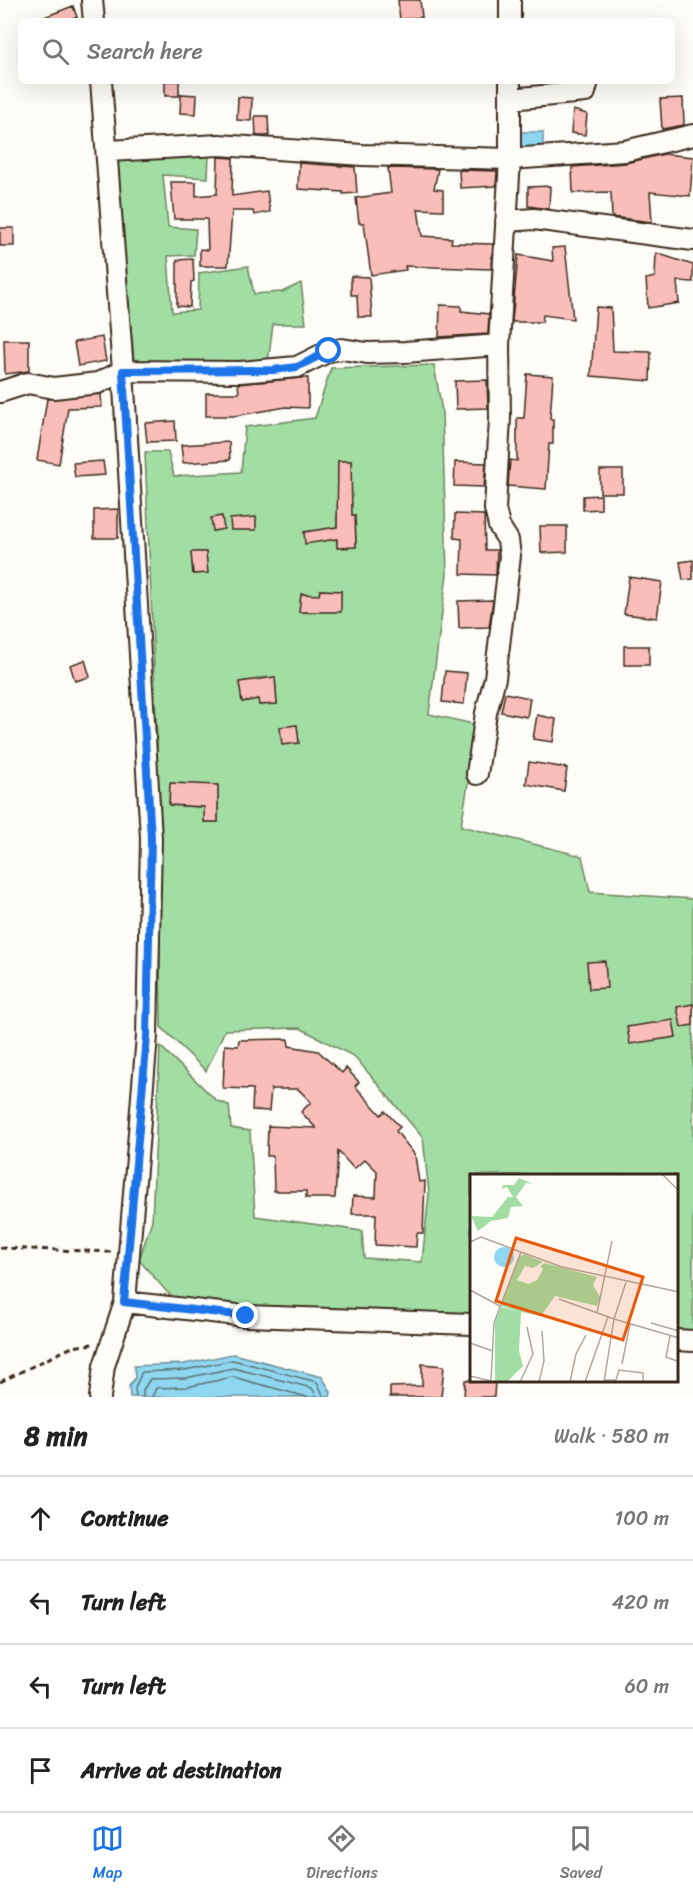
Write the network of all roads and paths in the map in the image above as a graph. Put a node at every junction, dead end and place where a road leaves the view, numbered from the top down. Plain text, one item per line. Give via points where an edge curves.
1 (92, 0) edge
2 (510, 0) edge
3 (94, 18) edge
4 (510, 18) edge
5 (101, 84) edge
6 (587, 84) edge
7 (510, 90) edge
8 (693, 135) edge
9 (108, 151) junction
10 (510, 159) junction
11 (506, 221) junction
12 (693, 240) edge
13 (499, 345) junction
14 (123, 371) junction
15 (0, 392) edge
16 (477, 774) dead end
17 (131, 1235) junction
18 (0, 1248) edge
19 (124, 1302) junction
20 (470, 1324) edge
21 (678, 1340) edge
22 (693, 1341) edge
23 (95, 1344) dead end
24 (0, 1382) edge
25 (100, 1397) edge

1 - 3 street
2 - 4 street
5 - 9 street
6 - 7 street via 585,92
7 - 10 street
8 - 10 street via 625,151
9 - 10 street via 219,145 362,156
9 - 14 street
10 - 11 street
11 - 12 street via 534,219
11 - 13 street
13 - 14 street via 366,353 342,349 297,367 251,371
13 - 16 street via 495,508 510,556 495,678
14 - 15 street via 98,383 54,388 28,383
14 - 17 street via 151,838 147,1036
17 - 18 path via 120,1252
17 - 19 street
19 - 20 street via 246,1316
19 - 25 street via 104,1366
21 - 22 street
23 - 24 path via 72,1347

